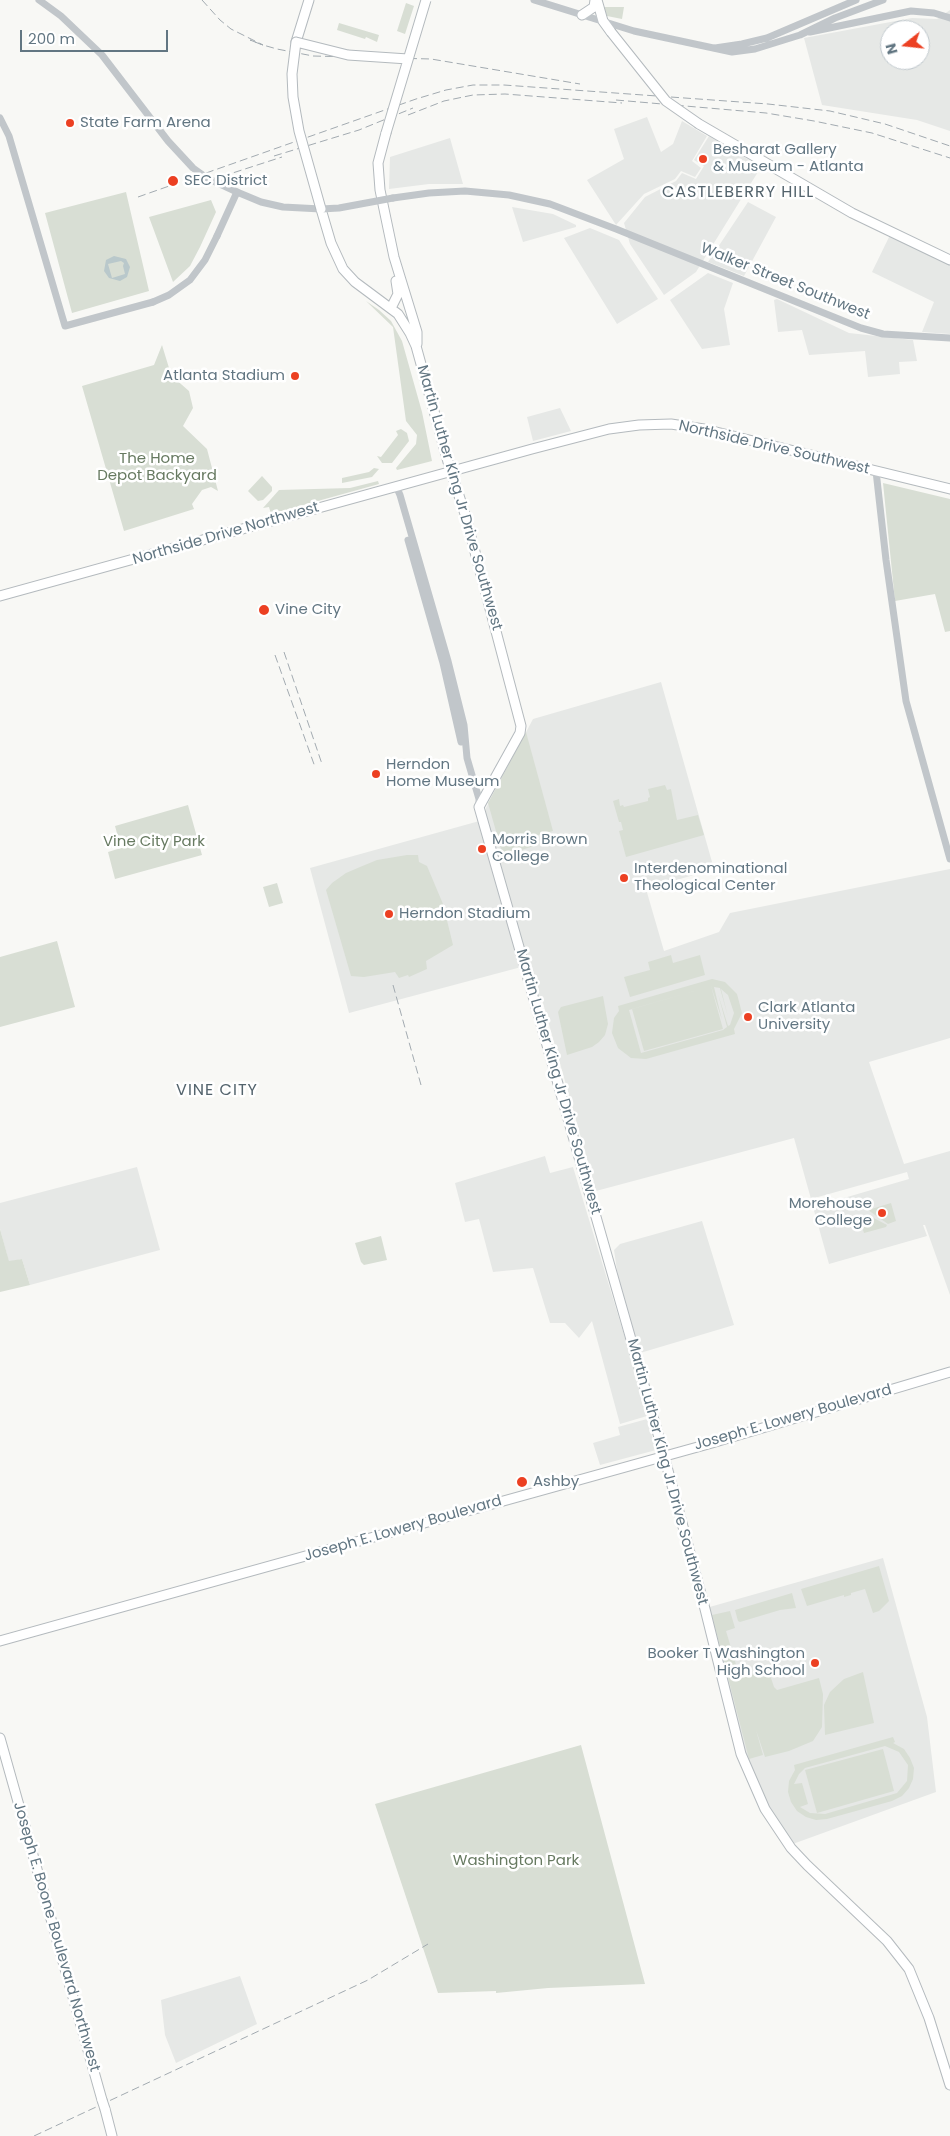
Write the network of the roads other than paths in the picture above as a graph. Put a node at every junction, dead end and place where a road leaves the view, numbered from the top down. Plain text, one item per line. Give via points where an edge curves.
1 (38, 0) edge
2 (309, 0) edge
3 (426, 0) edge
4 (534, 0) edge
5 (596, 0) edge
6 (856, 0) edge
7 (883, 0) edge
8 (847, 2) edge
9 (582, 15) junction
10 (949, 17) edge
11 (602, 21) junction
12 (807, 32) junction
13 (296, 42) junction
14 (749, 46) junction
15 (408, 59) junction
16 (0, 118) edge
17 (237, 192) junction
18 (321, 209) junction
19 (394, 256) junction
20 (950, 260) edge
21 (391, 308) junction
22 (950, 338) edge
23 (416, 346) junction
24 (451, 471) junction
25 (876, 471) junction
26 (396, 489) junction
27 (950, 489) edge
28 (0, 596) edge
29 (479, 807) junction
30 (950, 859) edge
31 (950, 1372) edge
32 (664, 1455) junction
33 (0, 1642) edge
34 (0, 1738) edge
35 (950, 2085) edge
36 (112, 2136) edge

1 - 17 street, Walker Street Southwest, bridge via 61,16 102,55 168,141 193,168
2 - 13 main road
3 - 15 main road, bridge
4 - 9 street
5 - 9 main road via 594,7
5 - 11 main road
6 - 8 street
7 - 12 street
8 - 14 street
9 - 11 street
10 - 12 street via 910,11
11 - 14 street via 715,48
11 - 20 main road, bridge via 666,101 699,124 852,213
12 - 14 street
13 - 15 main road, bridge via 348,55
13 - 18 main road, Martin Luther King Jr Drive Southwest, bridge via 293,97
15 - 19 main road, bridge via 378,163 378,180
16 - 17 street, bridge via 9,136 65,326 153,302 180,288 197,272
17 - 18 street, Walker Street Southwest via 283,207
18 - 21 main road, Martin Luther King Jr Drive Southwest via 339,261 355,282
18 - 22 street, Walker Street Southwest, bridge via 446,191 509,195 550,204 861,328 883,334
19 - 21 main road via 392,265 398,294
19 - 23 main road via 416,332
21 - 23 main road, Martin Luther King Jr Drive Southwest via 404,321
23 - 24 main road, Martin Luther King Jr Drive Southwest
24 - 25 main road, Northside Drive Southwest via 608,429 661,424 704,429
24 - 26 main road, Northside Drive Northwest
24 - 29 main road, Martin Luther King Jr Drive Southwest via 519,717 520,732
25 - 27 main road, Northside Drive Southwest
25 - 30 street via 906,701
26 - 28 main road, Northside Drive Northwest
26 - 29 street via 448,661
29 - 32 main road, Martin Luther King Jr Drive Southwest
31 - 32 main road, Joseph E. Lowery Boulevard
32 - 33 main road, Joseph E. Lowery Boulevard
32 - 35 main road, Martin Luther King Jr Drive Southwest via 741,1754 756,1793 791,1848 887,1941 905,1963 929,2018
34 - 36 main road, Joseph E. Boone Boulevard Northwest

